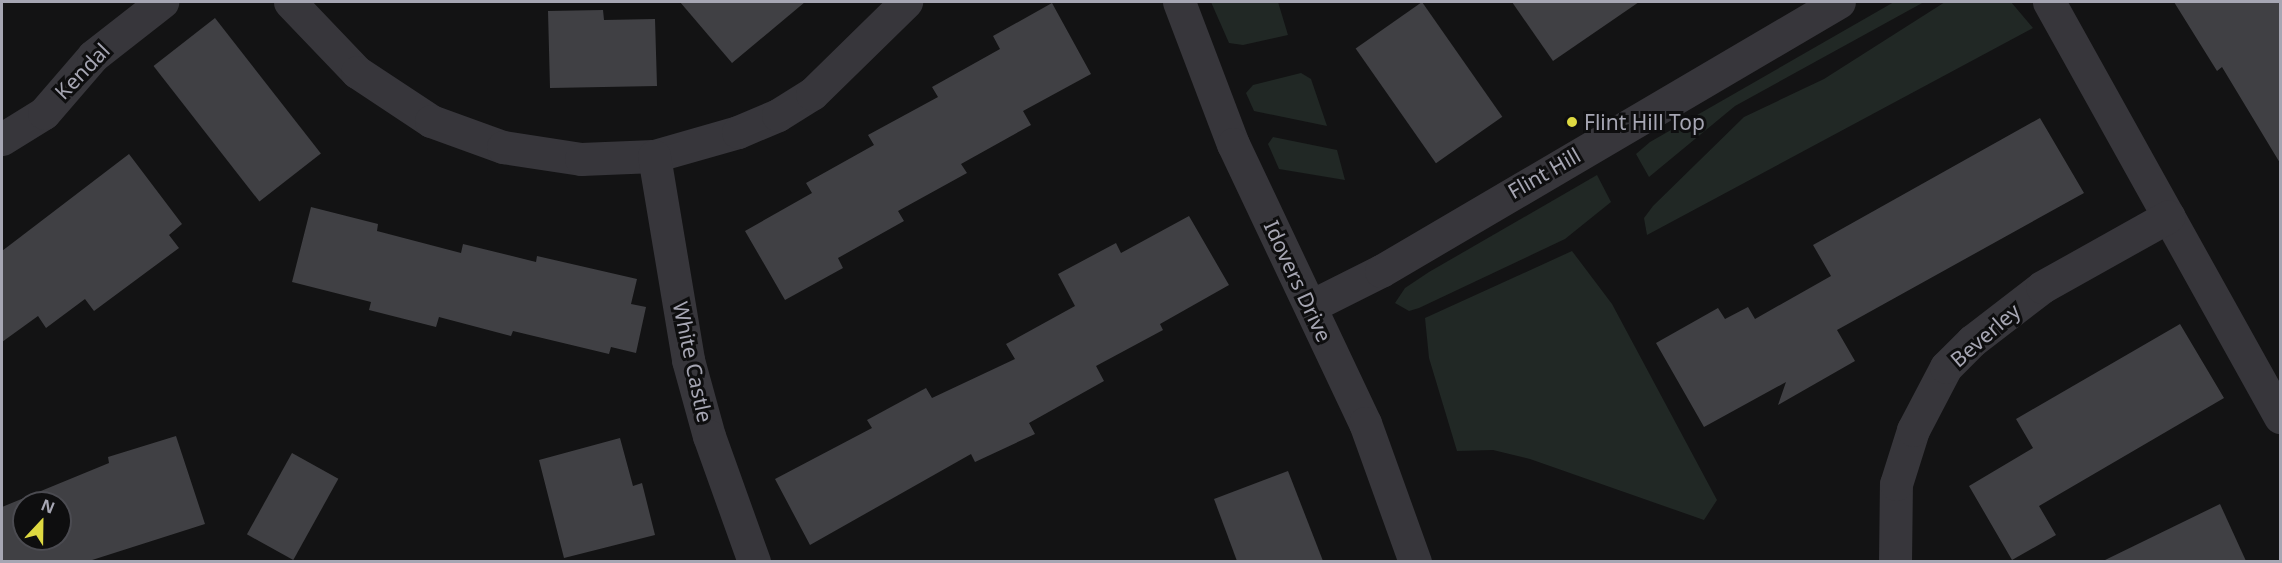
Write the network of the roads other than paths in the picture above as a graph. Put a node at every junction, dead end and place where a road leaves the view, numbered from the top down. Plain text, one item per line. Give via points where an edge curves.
1 (162, 2) edge
2 (290, 2) edge
3 (906, 2) edge
4 (1179, 2) edge
5 (1839, 2) edge
6 (2049, 2) edge
7 (2, 139) edge
8 (654, 156) junction
9 (2169, 216) junction
10 (1311, 306) junction
11 (2280, 417) edge
12 (754, 561) edge
13 (1415, 561) edge
14 (1895, 561) edge

1 - 7 street, Kendal via 93,56 44,113
2 - 8 street via 357,72 431,121 540,156
3 - 8 street via 812,94 778,115 730,135
4 - 10 street, Idovers Drive via 1233,144
5 - 10 street, Flint Hill via 1381,271
6 - 9 street
8 - 12 street, White Castle via 688,360 709,436
9 - 11 street
9 - 14 street, Beverley via 2042,287 1972,341 1946,368 1913,430 1896,484
10 - 13 street, Idovers Drive via 1365,423

